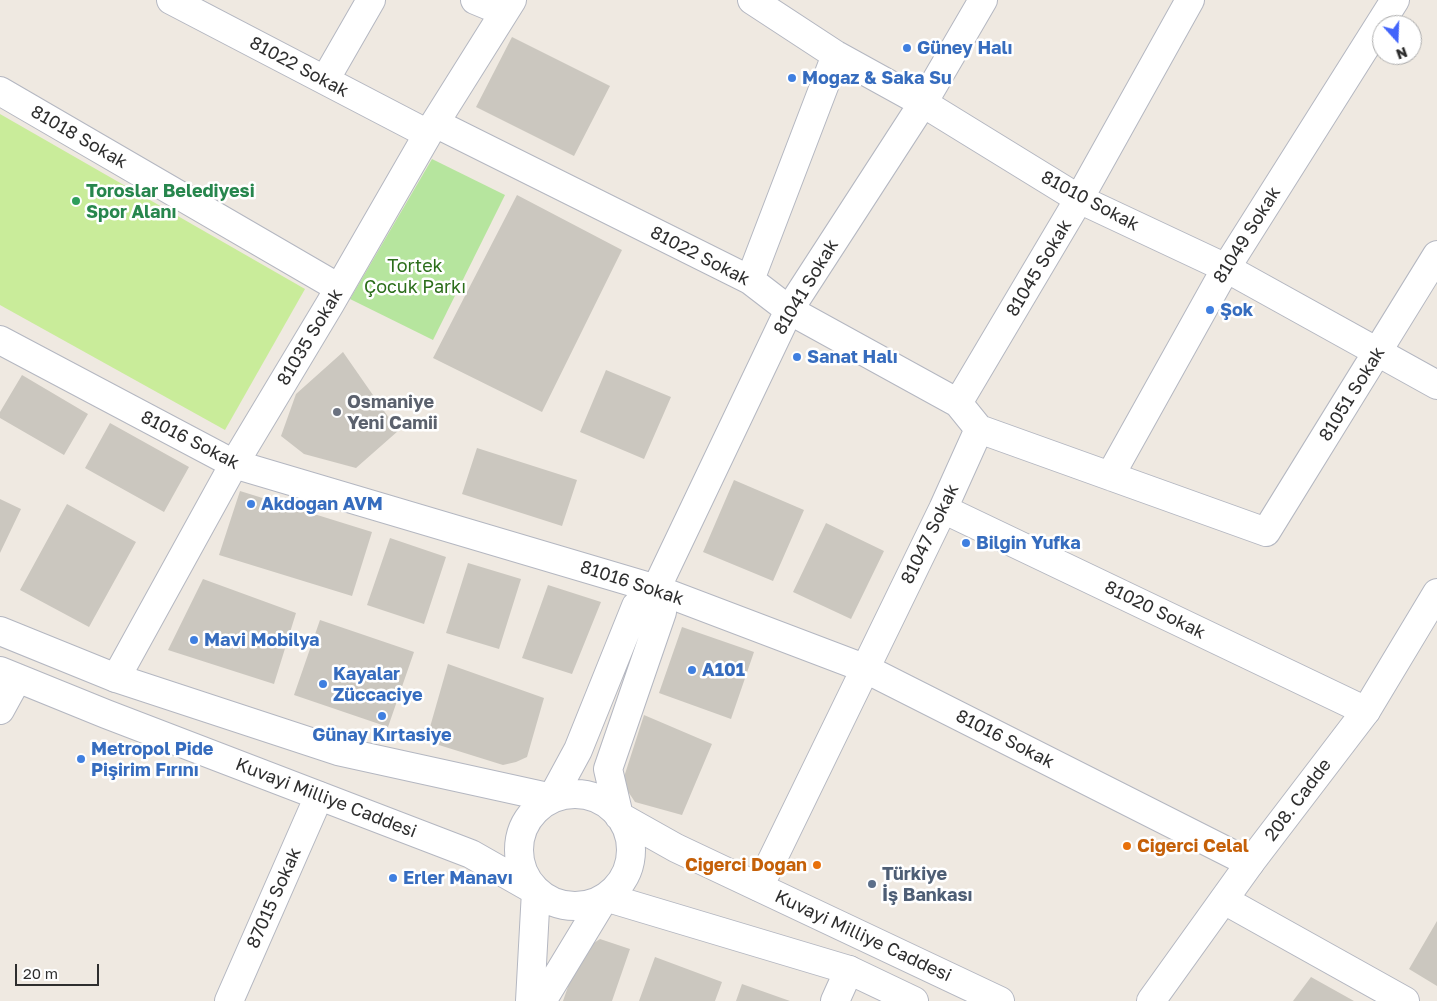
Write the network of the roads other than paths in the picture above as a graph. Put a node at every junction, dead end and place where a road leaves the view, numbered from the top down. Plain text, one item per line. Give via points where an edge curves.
1 (171, 0) edge
2 (371, 0) edge
3 (475, 0) edge
4 (752, 0) edge
5 (983, 0) edge
6 (1190, 0) edge
7 (1395, 0) edge
8 (508, 6) edge
9 (787, 9) edge
10 (836, 55) junction
11 (325, 80) junction
12 (0, 91) edge
13 (923, 103) junction
14 (431, 129) junction
15 (1079, 199) junction
16 (1437, 255) edge
17 (1226, 268) junction
18 (750, 280) junction
19 (339, 288) junction
20 (788, 310) junction
21 (0, 340) edge
22 (1378, 353) junction
23 (1437, 385) edge
24 (958, 404) junction
25 (979, 429) junction
26 (234, 464) junction
27 (1110, 476) junction
28 (943, 508) junction
29 (656, 589) junction
30 (1437, 593) edge
31 (0, 631) edge
32 (864, 668) junction
33 (8, 675) edge
34 (116, 678) junction
35 (0, 710) edge
36 (1366, 711) junction
37 (319, 796) junction
38 (552, 798) junction
39 (619, 816) junction
40 (1250, 863) junction
41 (759, 887) junction
42 (536, 891) junction
43 (605, 897) junction
44 (1224, 900) junction
45 (849, 970) junction
46 (229, 1001) edge
47 (530, 1001) edge
48 (542, 1001) edge
49 (835, 1001) edge
50 (914, 1001) edge
51 (1000, 1001) edge
52 (1150, 1001) edge
53 (1406, 1001) edge

1 - 11 street, 81022 Sokak
2 - 11 street
3 - 8 street
4 - 9 street, 81010 Sokak
5 - 13 street, 81041 Sokak
6 - 15 street, 81045 Sokak
7 - 17 street, 81049 Sokak
8 - 14 street, 81035 Sokak
9 - 10 street, 81010 Sokak
10 - 13 street, 81010 Sokak
10 - 18 street
11 - 14 street, 81022 Sokak
12 - 19 street, 81018 Sokak
13 - 15 street, 81010 Sokak
13 - 20 street, 81041 Sokak
14 - 18 street, 81022 Sokak
14 - 19 street, 81035 Sokak
15 - 17 street, 81010 Sokak
15 - 24 street, 81045 Sokak
16 - 22 street, 81051 Sokak
17 - 22 street, 81010 Sokak
17 - 27 street, 81049 Sokak
18 - 20 street, 81022 Sokak
19 - 26 street, 81035 Sokak
20 - 24 street, 81022 Sokak
20 - 29 street, 81041 Sokak
21 - 26 street, 81016 Sokak
22 - 23 street, 81010 Sokak
22 - 27 street, 81051 Sokak via 1266,532
24 - 25 street
25 - 27 street
25 - 28 street, 81047 Sokak
26 - 29 street, 81016 Sokak
26 - 34 street, 81035 Sokak
28 - 32 street, 81047 Sokak
28 - 36 street, 81020 Sokak
29 - 32 street, 81016 Sokak
29 - 38 street via 636,606 578,750
29 - 39 street via 662,612 608,769
30 - 36 street, 208. Cadde
31 - 34 street
32 - 40 street, 81016 Sokak
32 - 41 street, 81047 Sokak
33 - 35 street
33 - 37 street, Kuvayi Milliye Caddesi
34 - 38 street via 338,751
36 - 40 street, 208. Cadde
37 - 42 street, Kuvayi Milliye Caddesi via 471,854
37 - 46 street, 87015 Sokak
38 - 39 street via 570,794 589,796 606,803
38 - 42 street via 537,808 519,840 519,858 525,876
39 - 41 street, Kuvayi Milliye Caddesi via 676,848
39 - 43 street via 628,832 631,850 628,868
40 - 44 street, 208. Cadde
41 - 51 street, Kuvayi Milliye Caddesi
42 - 43 street via 552,901 569,905 588,904
42 - 47 street
43 - 45 street
43 - 48 street
44 - 52 street, 208. Cadde
44 - 53 street
45 - 49 street
45 - 50 street

